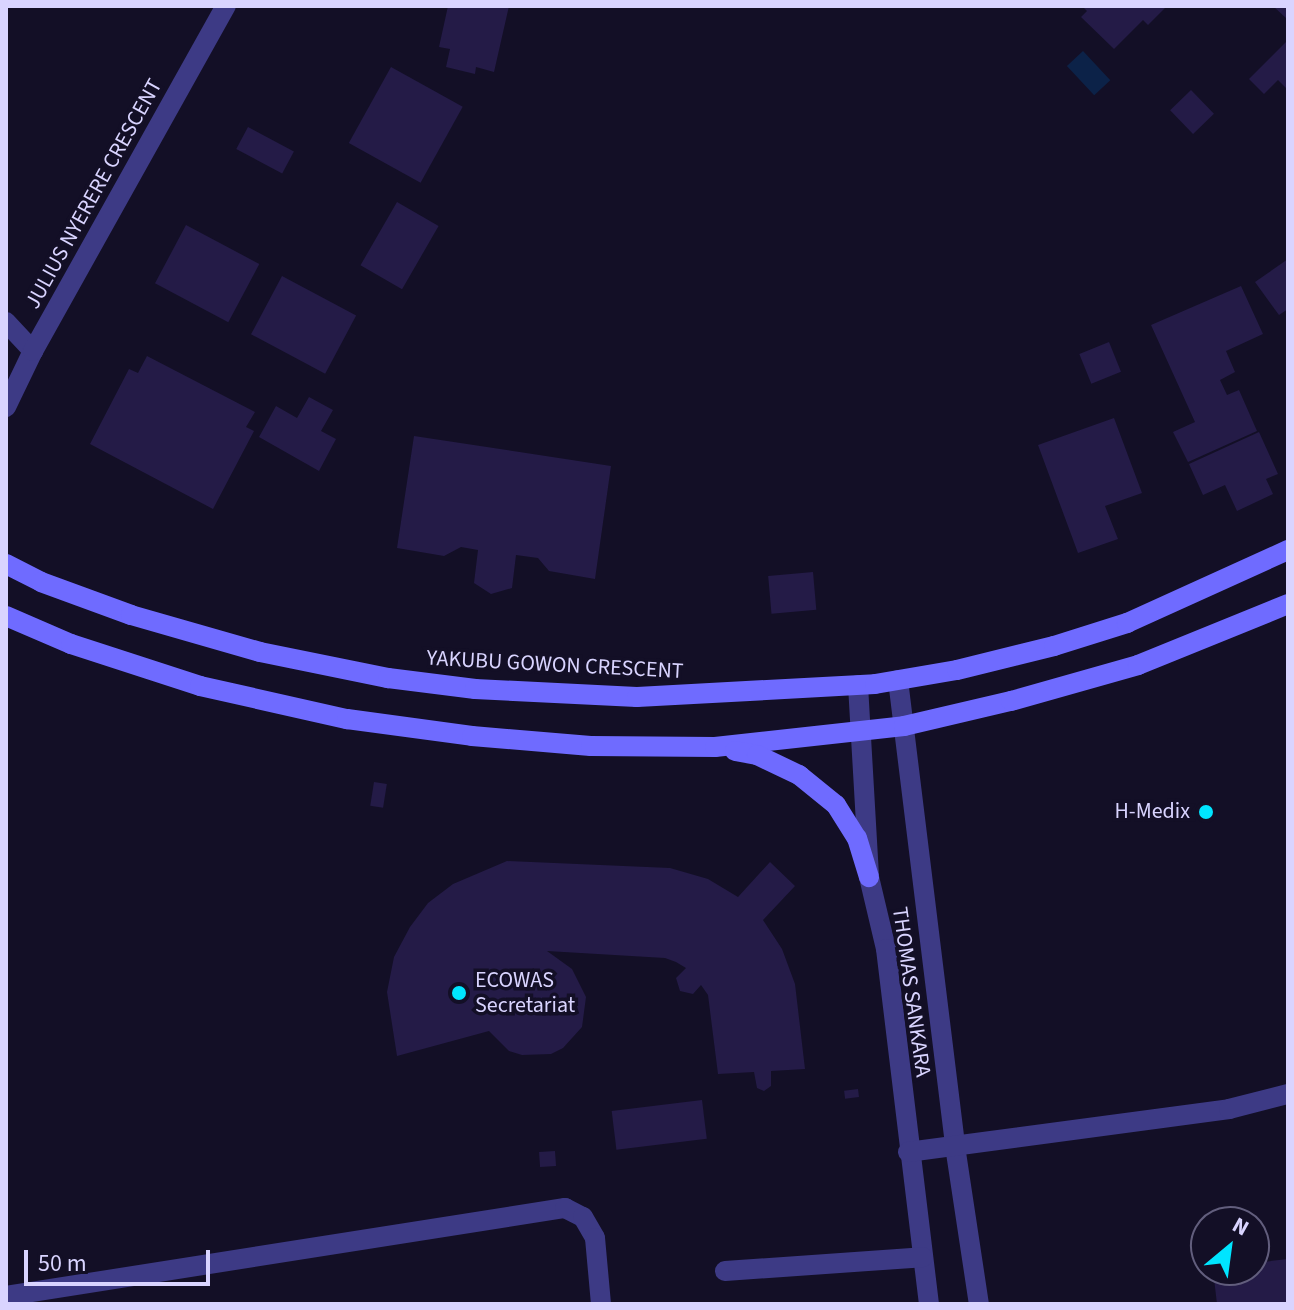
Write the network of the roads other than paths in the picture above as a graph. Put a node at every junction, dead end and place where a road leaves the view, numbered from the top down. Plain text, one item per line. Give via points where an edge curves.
1 (226, 6) edge
2 (6, 322) edge
3 (33, 351) junction
4 (6, 407) edge
5 (1288, 550) edge
6 (6, 564) edge
7 (1288, 604) edge
8 (6, 616) edge
9 (898, 680) junction
10 (858, 685) junction
11 (904, 726) junction
12 (861, 733) junction
13 (715, 747) junction
14 (869, 877) junction
15 (1288, 1094) edge
16 (955, 1146) junction
17 (908, 1152) junction
18 (923, 1257) junction
19 (725, 1271) dead end
20 (6, 1296) edge
21 (601, 1304) edge
22 (929, 1304) edge
23 (979, 1304) edge

1 - 3 street, JULIUS NYERERE CRESCENT
2 - 3 street
3 - 4 street, JULIUS NYERERE CRESCENT
5 - 9 main road, YAKUBU GOWON CRESCENT via 1127,623 1054,646
6 - 10 main road, YAKUBU GOWON CRESCENT via 131,615 260,652 388,678 475,689 637,697
7 - 11 main road via 1138,665
8 - 13 main road via 71,644 200,686 347,719 591,746
9 - 10 main road, YAKUBU GOWON CRESCENT
9 - 11 street
10 - 12 street, THOMAS SANKARA
11 - 12 main road
11 - 16 street
12 - 13 main road
12 - 14 street, THOMAS SANKARA
13 - 14 main road via 757,755 799,775 836,805 857,838
14 - 17 street, THOMAS SANKARA via 886,949
15 - 16 street via 1229,1109
16 - 17 street
16 - 23 street
17 - 18 street, THOMAS SANKARA
18 - 19 street
18 - 22 street, THOMAS SANKARA
20 - 21 street via 553,1209 583,1217 595,1238

